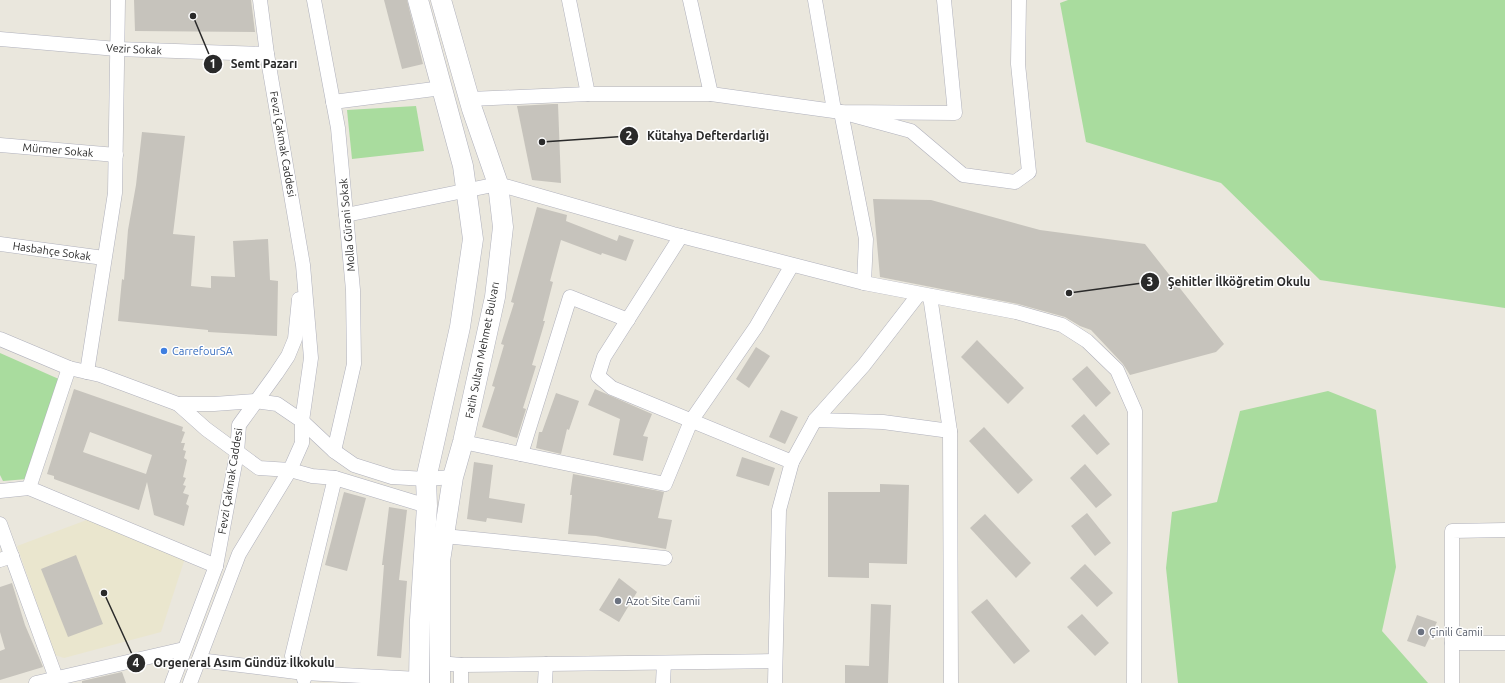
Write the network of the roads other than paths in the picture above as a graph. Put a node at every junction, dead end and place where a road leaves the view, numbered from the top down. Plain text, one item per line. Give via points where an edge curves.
1 (118, 0) edge
2 (260, 0) edge
3 (314, 0) edge
4 (418, 0) edge
5 (442, 0) edge
6 (569, 0) edge
7 (690, 0) edge
8 (815, 0) edge
9 (944, 0) edge
10 (1019, 0) edge
11 (0, 39) edge
12 (117, 49) junction
13 (267, 54) junction
14 (442, 88) junction
15 (588, 94) junction
16 (711, 94) junction
17 (470, 99) junction
18 (333, 102) junction
19 (838, 111) junction
20 (0, 145) edge
21 (116, 155) junction
22 (498, 184) junction
23 (466, 191) junction
24 (346, 214) junction
25 (681, 236) junction
26 (0, 244) edge
27 (104, 258) junction
28 (303, 265) junction
29 (792, 265) junction
30 (864, 283) junction
31 (925, 295) junction
32 (628, 320) junction
33 (0, 339) edge
34 (69, 368) junction
35 (87, 372) junction
36 (255, 401) junction
37 (178, 404) junction
38 (815, 420) junction
39 (302, 421) junction
40 (691, 421) junction
41 (950, 431) junction
42 (463, 442) junction
43 (334, 451) junction
44 (237, 453) junction
45 (521, 454) junction
46 (792, 462) junction
47 (290, 470) junction
48 (453, 477) junction
49 (335, 478) junction
50 (426, 479) junction
51 (29, 488) junction
52 (0, 491) edge
53 (427, 506) junction
54 (0, 524) edge
55 (1505, 530) edge
56 (444, 536) junction
57 (6, 558) edge
58 (665, 558) dead end
59 (216, 566) junction
60 (1452, 643) junction
61 (1505, 643) edge
62 (184, 649) junction
63 (199, 660) junction
64 (776, 661) junction
65 (664, 662) junction
66 (546, 664) junction
67 (461, 665) junction
68 (424, 672) edge
69 (56, 678) junction
70 (304, 678) edge
71 (36, 683) edge
72 (172, 683) edge
73 (190, 683) edge
74 (440, 683) edge
75 (461, 683) edge
76 (545, 683) edge
77 (663, 683) edge
78 (775, 683) edge
79 (951, 683) edge
80 (1134, 683) edge
81 (1452, 683) edge

1 - 12 street
2 - 13 street, Fevzi Çakmak Caddesi
3 - 18 street, Molla Gürani Sokak
4 - 14 main road, Fatih Sultan Mehmet Bulvarı
5 - 17 main road, Fatih Sultan Mehmet Bulvarı
6 - 15 street
7 - 16 street
8 - 19 street
9 - 19 street via 955,113
10 - 19 street via 1018,64 1029,172 1015,182 963,175 911,131
11 - 12 street, Vezir Sokak
12 - 13 street, Vezir Sokak
12 - 21 street
13 - 28 street, Fevzi Çakmak Caddesi
14 - 18 street
14 - 23 main road, Fatih Sultan Mehmet Bulvarı via 463,166
15 - 16 street
15 - 17 street
16 - 19 street
17 - 22 main road, Fatih Sultan Mehmet Bulvarı
18 - 24 street, Molla Gürani Sokak
19 - 30 street via 866,239
20 - 21 street, Mürmer Sokak
21 - 27 street via 115,193
22 - 23 street
22 - 25 street
22 - 42 main road, Fatih Sultan Mehmet Bulvarı via 503,227 494,297
23 - 24 street
23 - 50 main road, Fatih Sultan Mehmet Bulvarı via 472,247 460,327
24 - 43 street, Molla Gürani Sokak via 353,290 354,364
25 - 29 street
25 - 32 street
26 - 27 street, Hasbahçe Sokak
27 - 35 street
28 - 36 street, Fevzi Çakmak Caddesi via 295,338 276,374
28 - 39 street, Fevzi Çakmak Caddesi via 310,358
29 - 30 street
29 - 40 street via 756,327
30 - 31 street
31 - 38 street
31 - 41 street
31 - 80 street via 1016,312 1062,325 1087,341 1117,370 1135,411
32 - 40 street via 604,357 598,376 612,388
32 - 45 street via 570,297
33 - 34 street
34 - 35 street
34 - 51 street
35 - 37 street
36 - 37 street
36 - 39 street via 277,404
36 - 44 street, Fevzi Çakmak Caddesi via 239,425
37 - 44 street
38 - 41 street via 884,422
38 - 46 street
39 - 43 street
39 - 47 street, Fevzi Çakmak Caddesi via 302,443
40 - 45 street via 665,484
40 - 46 street
41 - 79 street
42 - 45 street
42 - 48 main road, Fatih Sultan Mehmet Bulvarı
43 - 50 street via 354,465 392,477
44 - 47 street via 259,468
44 - 59 street, Fevzi Çakmak Caddesi
46 - 64 street via 779,510
47 - 49 street via 312,476
47 - 63 street, Fevzi Çakmak Caddesi via 239,554
48 - 50 street
48 - 56 main road, Fatih Sultan Mehmet Bulvarı
49 - 53 street
49 - 70 street via 292,656
50 - 53 main road, Fatih Sultan Mehmet Bulvarı
51 - 52 street
51 - 59 street
53 - 68 main road, Fatih Sultan Mehmet Bulvarı via 420,620
54 - 57 street
55 - 60 street via 1452,531
56 - 58 street
56 - 68 main road, Fatih Sultan Mehmet Bulvarı
57 - 69 street
59 - 62 street, Fevzi Çakmak Caddesi
60 - 61 street
60 - 81 street
62 - 69 street
62 - 72 street, Fevzi Çakmak Caddesi
63 - 70 street
63 - 73 street, Fevzi Çakmak Caddesi
64 - 65 street
64 - 78 street
65 - 66 street
65 - 77 street
66 - 67 street
66 - 76 street
67 - 68 street
67 - 75 street
68 - 70 street
68 - 74 main road, Fatih Sultan Mehmet Bulvarı
69 - 71 street

